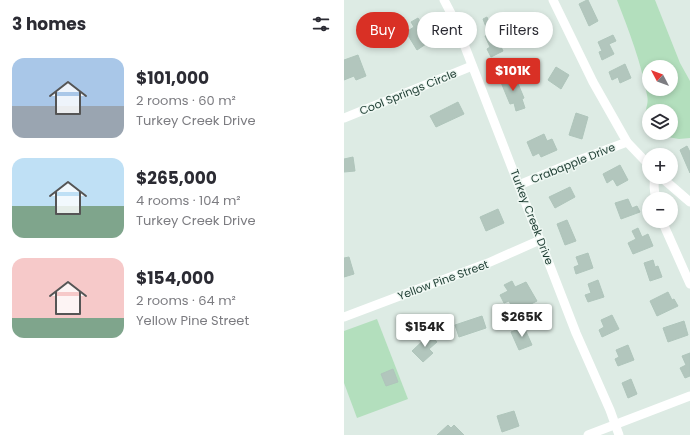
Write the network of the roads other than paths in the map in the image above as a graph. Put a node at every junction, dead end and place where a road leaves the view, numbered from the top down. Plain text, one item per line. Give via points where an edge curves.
1 (444, 0) edge
2 (553, 0) edge
3 (472, 66) junction
4 (344, 118) edge
5 (627, 142) junction
6 (642, 158) edge
7 (669, 184) edge
8 (519, 185) junction
9 (690, 202) edge
10 (665, 228) edge
11 (540, 240) junction
12 (690, 284) edge
13 (344, 317) edge
14 (690, 396) edge
15 (615, 424) junction
16 (588, 435) edge
17 (619, 435) edge

1 - 3 street, Turkey Creek Drive
2 - 5 street via 593,82
3 - 4 street, Cool Springs Circle
3 - 8 street, Turkey Creek Drive
5 - 6 street
5 - 8 street, Crabapple Drive
7 - 9 street
8 - 11 street, Turkey Creek Drive
10 - 12 street
11 - 13 street, Yellow Pine Street via 488,263
11 - 15 street, Turkey Creek Drive
14 - 15 street
15 - 16 street
15 - 17 street, Turkey Creek Drive

